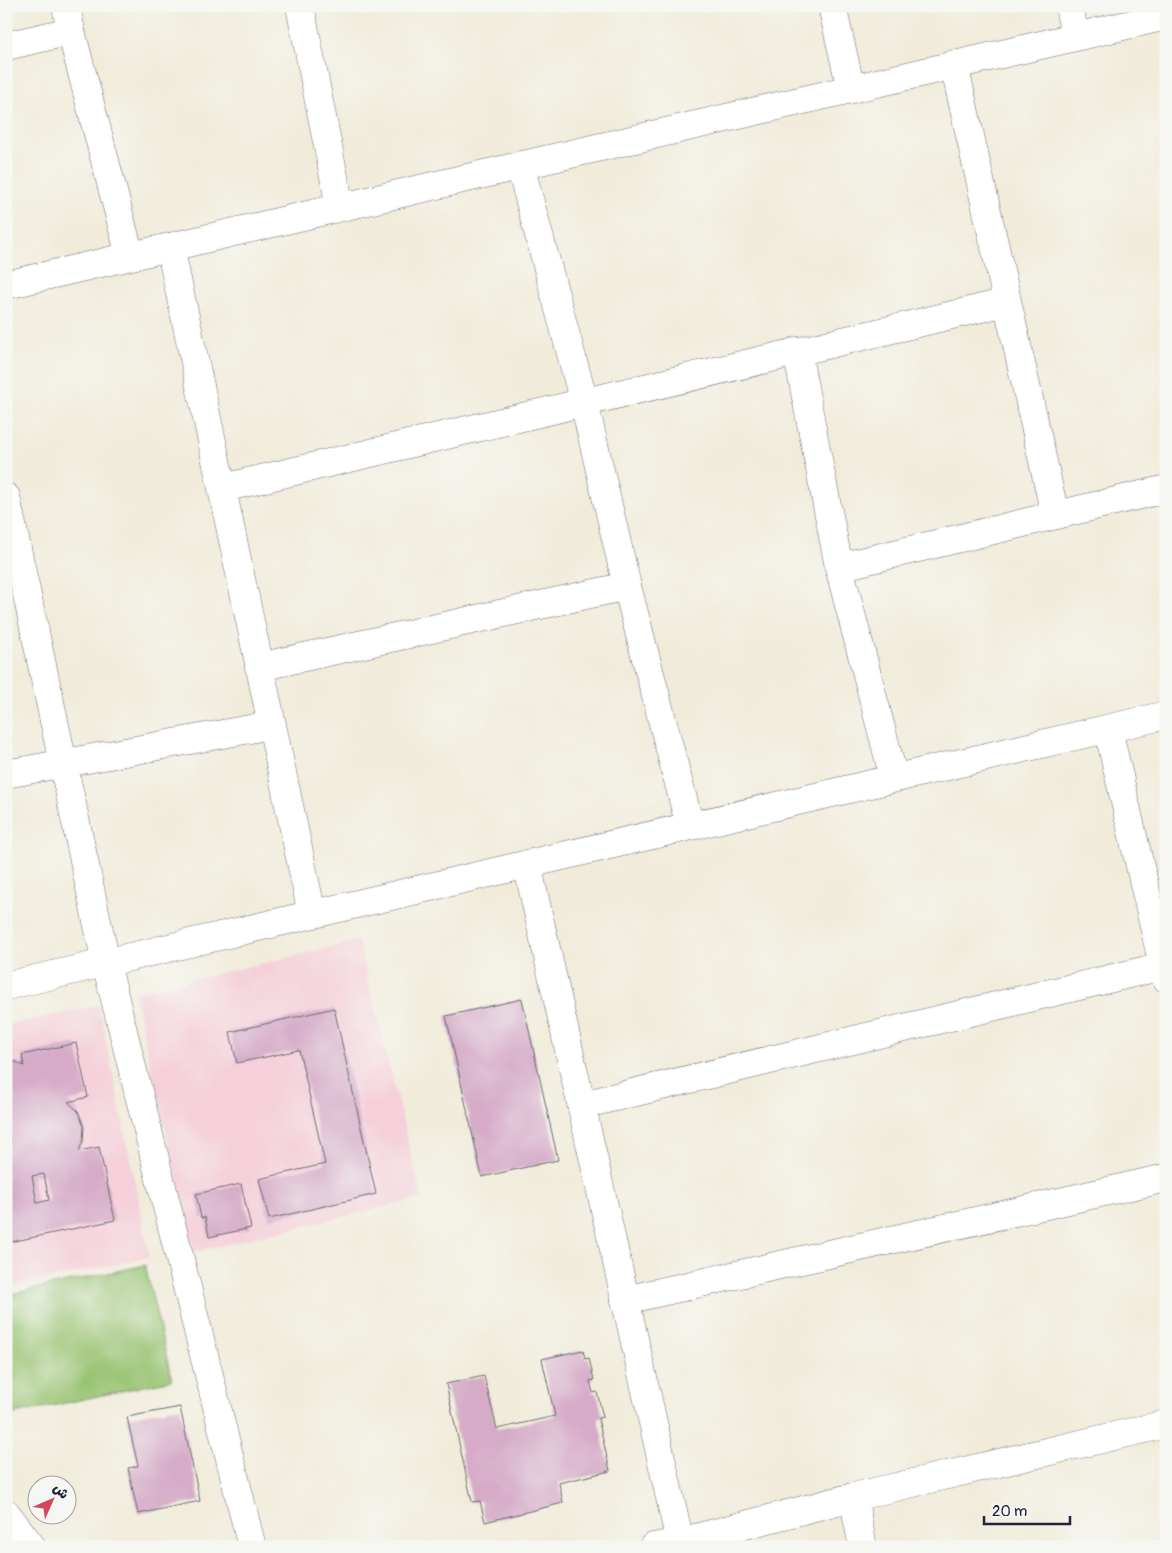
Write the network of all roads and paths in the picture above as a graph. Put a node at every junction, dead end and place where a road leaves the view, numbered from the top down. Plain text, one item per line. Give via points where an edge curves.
1 (300, 6) edge
2 (832, 6) edge
3 (1069, 6) edge
4 (1166, 16) edge
5 (69, 19) edge
6 (1076, 36) junction
7 (6, 46) edge
8 (954, 64) junction
9 (851, 89) junction
10 (520, 165) junction
11 (340, 207) junction
12 (170, 247) junction
13 (130, 256) junction
14 (6, 285) edge
15 (1007, 302) junction
16 (797, 351) junction
17 (584, 402) junction
18 (223, 488) junction
19 (1166, 489) edge
20 (6, 497) edge
21 (1055, 516) junction
22 (839, 567) junction
23 (627, 586) junction
24 (259, 667) junction
25 (1166, 715) edge
26 (271, 725) junction
27 (1108, 729) junction
28 (63, 762) junction
29 (6, 774) edge
30 (894, 778) junction
31 (690, 826) junction
32 (527, 864) junction
33 (312, 914) junction
34 (106, 963) junction
35 (1164, 972) edge
36 (6, 986) edge
37 (582, 1105) junction
38 (1166, 1178) edge
39 (625, 1300) junction
40 (1166, 1424) edge
41 (852, 1497) junction
42 (6, 1513) edge
43 (680, 1542) junction
44 (32, 1547) edge
45 (252, 1547) edge
46 (653, 1547) edge
47 (863, 1547) edge

1 - 11 street
2 - 9 street
3 - 6 street
4 - 6 street
5 - 7 street
5 - 13 street
6 - 8 street
8 - 9 street
8 - 15 street
9 - 10 street
10 - 11 street
10 - 17 street
11 - 12 street
12 - 13 street
12 - 18 street
13 - 14 street
15 - 16 street
15 - 21 street
16 - 17 street
16 - 22 street
17 - 18 street
17 - 23 street
18 - 24 street
19 - 21 street
20 - 28 street
21 - 22 street
22 - 30 street
23 - 24 street
23 - 31 street
24 - 26 street
25 - 27 street
26 - 28 street
26 - 33 street
27 - 30 street
27 - 35 street
28 - 29 street
28 - 34 street
30 - 31 street
31 - 32 street
32 - 33 street
32 - 37 street
33 - 34 street
34 - 36 street
34 - 45 street
35 - 37 street
37 - 39 street
38 - 39 street
39 - 43 street
40 - 41 street
41 - 43 street
41 - 47 street
42 - 44 street
43 - 46 street

